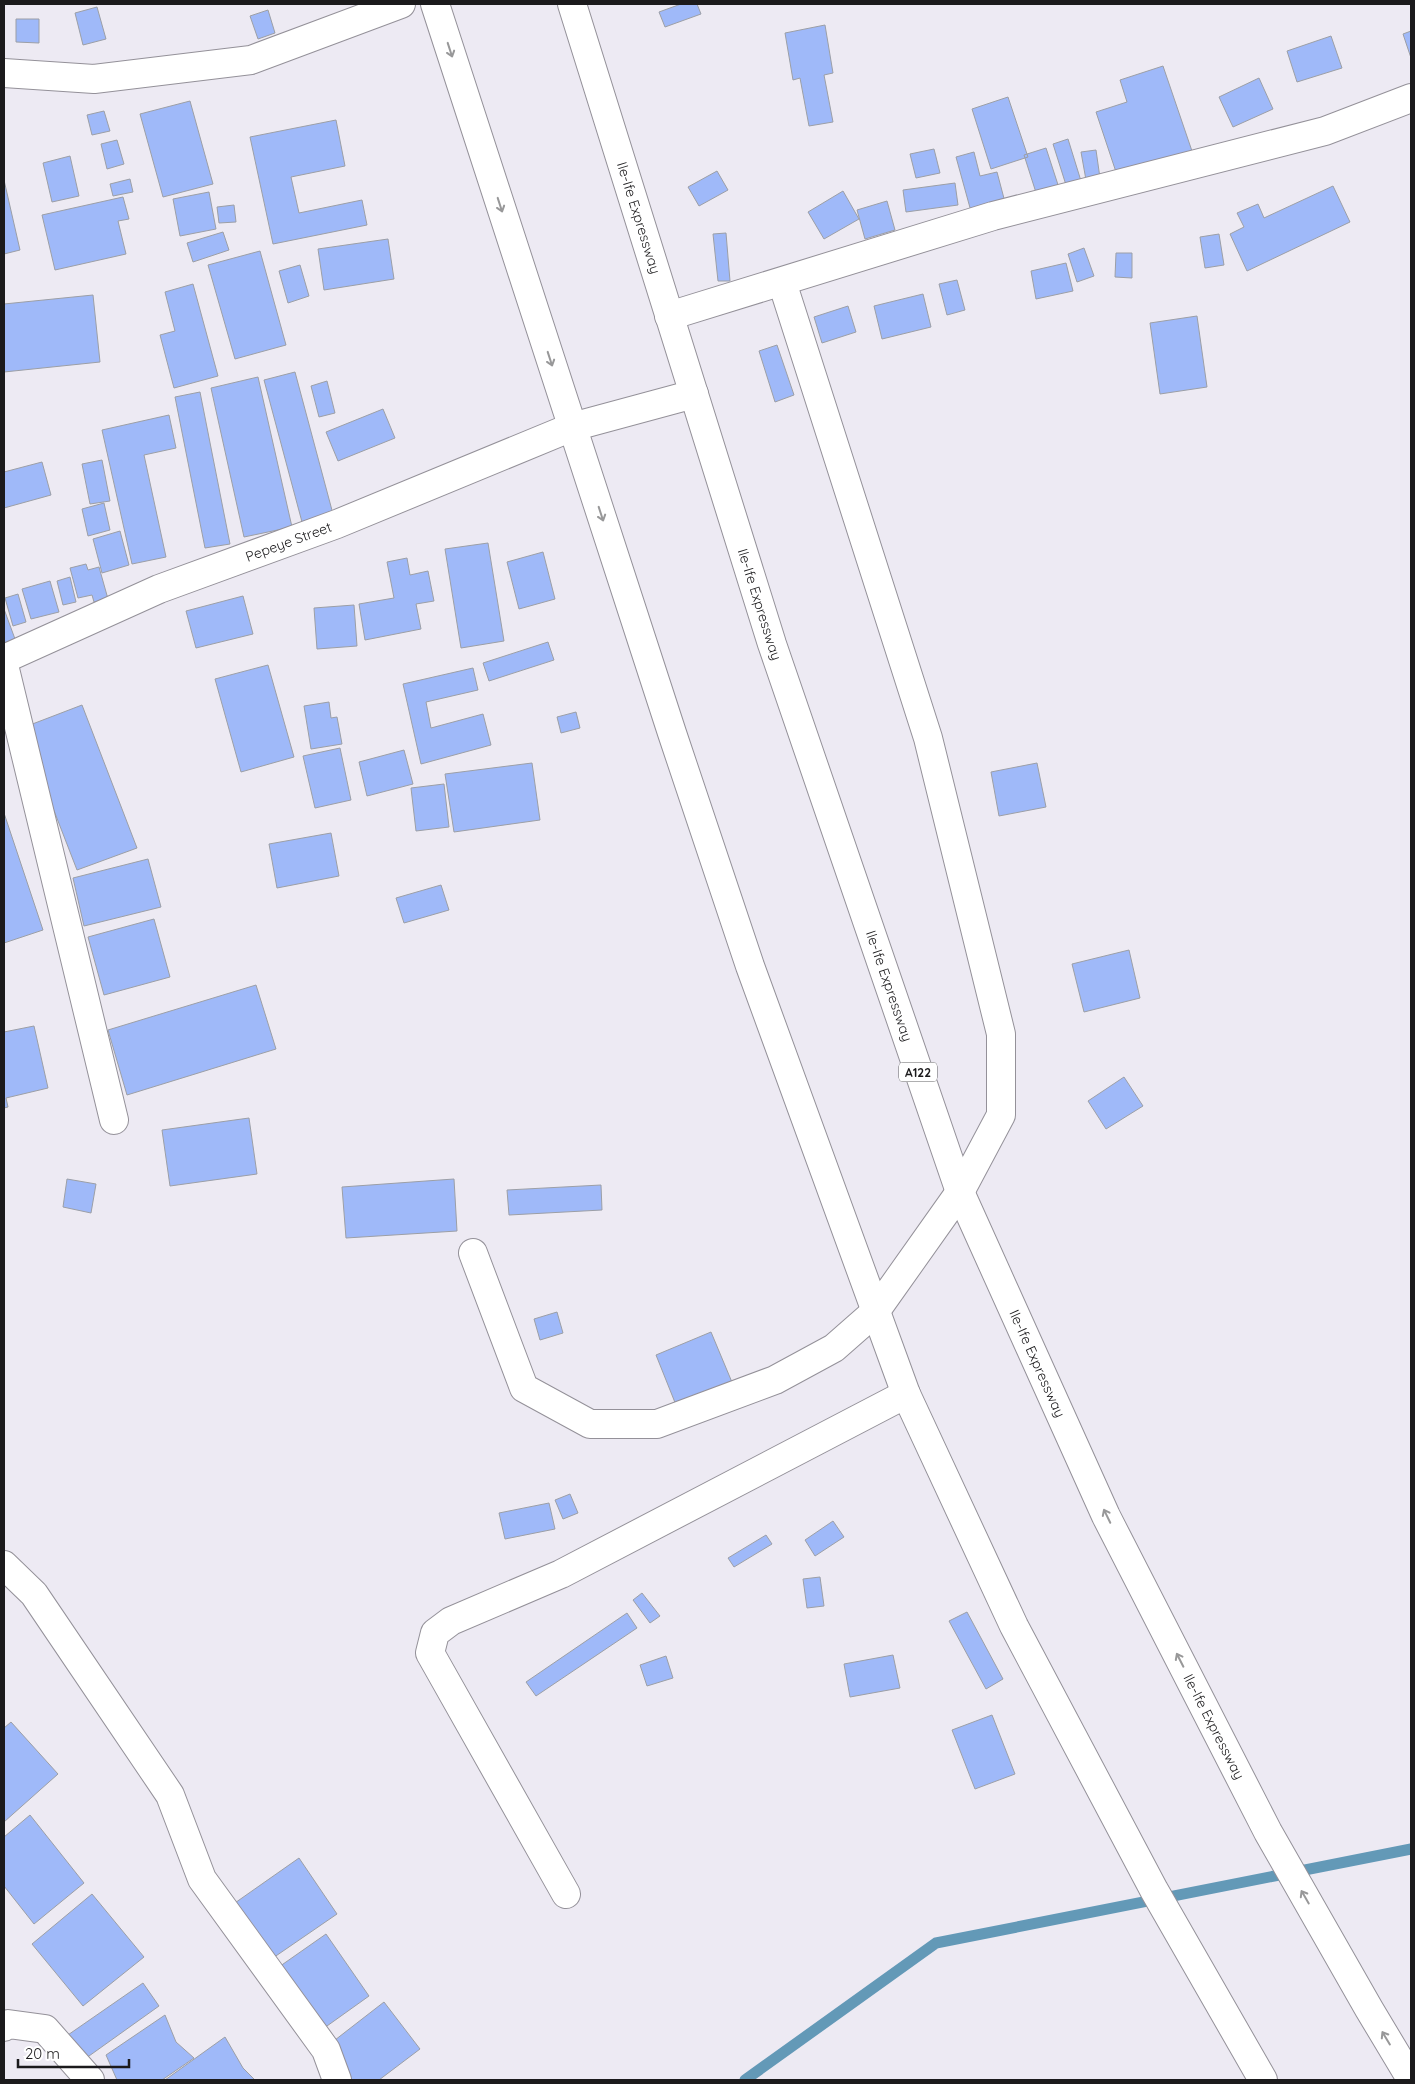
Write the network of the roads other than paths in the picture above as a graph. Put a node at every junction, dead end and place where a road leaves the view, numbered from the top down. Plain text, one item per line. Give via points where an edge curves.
1 (401, 4) edge
2 (436, 4) edge
3 (572, 4) edge
4 (4, 73) edge
5 (1411, 98) edge
6 (782, 282) junction
7 (669, 316) junction
8 (694, 394) junction
9 (572, 427) junction
10 (4, 659) edge
11 (4, 665) edge
12 (114, 1120) dead end
13 (960, 1192) junction
14 (474, 1253) dead end
15 (874, 1312) junction
16 (906, 1394) junction
17 (4, 1565) edge
18 (566, 1894) dead end
19 (4, 2027) edge
20 (90, 2080) edge
21 (337, 2080) edge
22 (1263, 2080) edge
23 (1411, 2080) edge

1 - 4 main road via 251,60 94,79
2 -> 9 main road
3 - 7 main road, Ile-Ife Expressway / A122
5 - 6 main road via 1325,131 993,216
6 - 7 main road
6 - 13 main road via 928,738 1001,1034 1001,1115
7 - 8 main road, Ile-Ife Expressway / A122
8 - 9 main road, Pepeye Street
8 - 13 main road, Ile-Ife Expressway / A122 via 772,644
9 - 10 main road, Pepeye Street via 337,524 159,589
9 -> 15 main road via 750,966
11 - 12 main road
13 - 15 main road
23 -> 13 main road, Ile-Ife Expressway / A122 via 1268,1832 1106,1516
14 - 15 main road via 524,1388 590,1424 657,1424 774,1380 834,1348
15 - 16 main road
16 - 18 main road via 561,1574 451,1621 435,1633 430,1653
16 - 22 main road via 1014,1626 1154,1890
17 - 21 main road via 34,1594 170,1794 202,1879 326,2050
19 - 20 main road via 8,2024 45,2029

